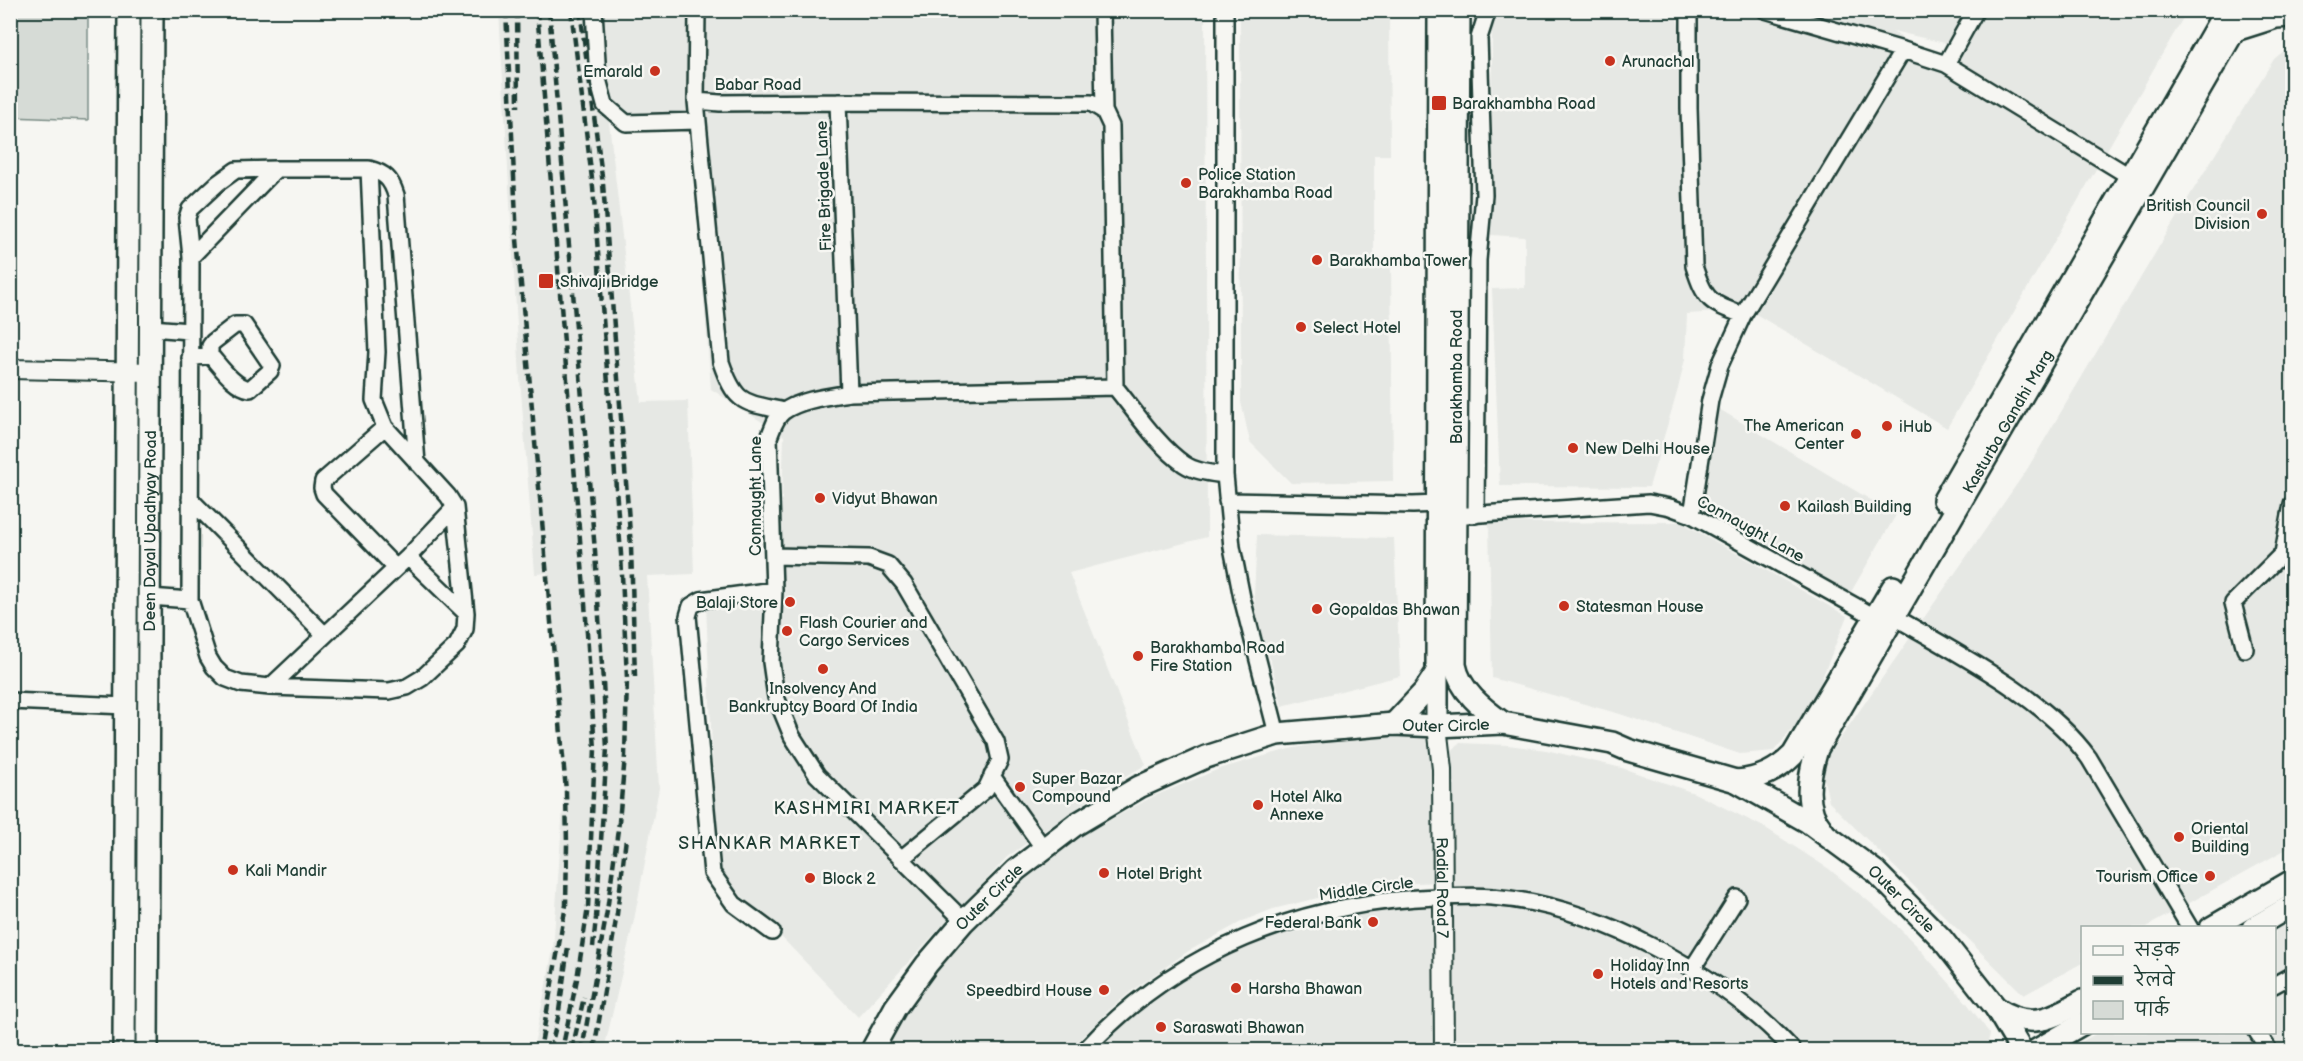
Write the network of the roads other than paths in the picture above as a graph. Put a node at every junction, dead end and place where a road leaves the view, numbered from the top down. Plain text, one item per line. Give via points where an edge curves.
1 (129, 10) edge
2 (152, 10) edge
3 (594, 10) edge
4 (697, 10) edge
5 (1102, 10) edge
6 (1225, 10) edge
7 (1439, 10) edge
8 (1459, 10) edge
9 (1488, 10) edge
10 (1689, 10) edge
11 (1765, 10) edge
12 (1976, 10) edge
13 (2247, 10) edge
14 (2292, 16) edge
15 (2227, 17) edge
16 (1903, 50) junction
17 (1946, 64) junction
18 (696, 101) junction
19 (838, 102) junction
20 (1104, 111) junction
21 (698, 121) junction
22 (276, 169) junction
23 (369, 169) junction
24 (2129, 176) junction
25 (191, 257) junction
26 (1743, 315) junction
27 (1456, 321) junction
28 (1479, 321) junction
29 (151, 328) junction
30 (189, 331) junction
31 (210, 355) dead end
32 (190, 358) junction
33 (10, 369) edge
34 (151, 372) junction
35 (128, 373) junction
36 (1115, 387) junction
37 (849, 393) junction
38 (784, 411) junction
39 (385, 427) junction
40 (417, 463) junction
41 (1225, 475) junction
42 (190, 499) junction
43 (1227, 501) junction
44 (1438, 504) junction
45 (2292, 504) edge
46 (455, 507) junction
47 (1466, 515) junction
48 (1692, 515) junction
49 (773, 556) junction
50 (408, 557) junction
51 (396, 568) junction
52 (774, 590) junction
53 (150, 597) junction
54 (190, 600) junction
55 (466, 613) junction
56 (1884, 617) junction
57 (325, 635) junction
58 (2245, 649) dead end
59 (1437, 672) junction
60 (270, 687) junction
61 (10, 701) edge
62 (126, 706) junction
63 (1503, 723) junction
64 (1394, 724) junction
65 (1437, 726) junction
66 (1277, 734) junction
67 (992, 776) junction
68 (1736, 781) junction
69 (1830, 837) junction
70 (1044, 849) junction
71 (901, 859) junction
72 (2292, 881) edge
73 (1443, 897) junction
74 (1737, 898) dead end
75 (2292, 905) edge
76 (964, 921) junction
77 (2189, 926) edge
78 (2213, 926) edge
79 (2255, 926) edge
80 (772, 932) dead end
81 (1692, 969) junction
82 (2292, 975) edge
83 (2276, 984) edge
84 (2081, 1002) edge
85 (1996, 1008) junction
86 (2081, 1025) edge
87 (2258, 1034) edge
88 (124, 1050) edge
89 (147, 1050) edge
90 (872, 1050) edge
91 (1085, 1050) edge
92 (1444, 1050) edge
93 (1793, 1050) edge
94 (2021, 1050) edge
95 (2037, 1050) edge
96 (2269, 1050) edge

1 - 35 main road, Deen Dayal Upadhyay Road
2 - 29 main road, Deen Dayal Upadhyay Road
3 - 21 street via 598,79 605,105 626,123
4 - 18 street, Babar Road
5 - 20 street
6 - 41 street
7 - 44 main road, Barakhamba Road
8 - 27 main road, Barakhamba Road
9 - 28 street via 1479,38 1484,195 1478,260
10 - 26 street via 1694,266 1701,287 1715,305
11 - 16 street
12 - 17 street
13 - 15 main road, Kasturba Gandhi Marg
14 - 15 main road
15 - 24 main road, Kasturba Gandhi Marg
15 - 56 main road, Kasturba Gandhi Marg
16 - 17 street
16 - 26 street
17 - 24 street
18 - 19 street, Babar Road
18 - 21 street
19 - 20 street, Fire Brigade Lane via 1091,103
19 - 37 street, Fire Brigade Lane
20 - 36 street via 1111,126
21 - 38 street via 721,362 729,386 743,402
22 - 23 street
22 - 25 street
22 - 25 street via 236,170 190,209 187,218
23 - 39 street via 377,352 374,400
23 - 40 street via 383,173 392,182 396,195
24 - 56 main road, Kasturba Gandhi Marg
25 - 30 street
26 - 48 street via 1710,400
27 - 28 street
27 - 47 main road, Barakhamba Road
28 - 47 street
29 - 30 street
29 - 34 main road, Deen Dayal Upadhyay Road
30 - 32 street
31 - 32 street
32 - 42 street
33 - 35 street
34 - 35 street
34 - 53 main road, Deen Dayal Upadhyay Road
35 - 62 main road, Deen Dayal Upadhyay Road
36 - 37 street
36 - 41 street via 1167,449 1185,464
37 - 38 street
38 - 49 street, Connaught Lane via 769,437
39 - 40 street
39 - 51 street via 323,481 322,488
40 - 46 street
41 - 43 street
42 - 54 street
42 - 57 street
43 - 44 street
43 - 66 street via 1242,598
44 - 59 main road, Barakhamba Road
45 - 58 street via 2283,553 2233,603
46 - 50 street
46 - 55 street
47 - 48 street, Connaught Lane via 1649,503
47 - 63 main road, Barakhamba Road via 1456,671 1462,685
48 - 56 street, Connaught Lane
49 - 52 street, Connaught Lane
49 - 67 street via 868,558 888,565 904,584 996,742 1000,760
50 - 51 street
50 - 55 street
51 - 57 street
52 - 71 street, Connaught Lane via 771,663 776,697 792,736 818,775
52 - 80 street via 701,600 691,606 688,616 712,873 734,904
53 - 54 street
53 - 89 main road, Deen Dayal Upadhyay Road
54 - 60 street via 214,668 241,684
55 - 60 street via 465,629 457,645 422,678 406,687 389,691
56 - 68 main road, Kasturba Gandhi Marg via 1793,755 1763,776
56 - 69 main road, Kasturba Gandhi Marg via 1816,749 1809,803 1813,816
56 - 77 street, Connaught Lane via 1986,671 2072,735
57 - 60 street
59 - 64 main road
59 - 65 main road, Barakhamba Road
61 - 62 street
62 - 88 main road, Deen Dayal Upadhyay Road
63 - 65 main road, Outer Circle
63 - 68 main road, Outer Circle via 1612,743
64 - 65 main road, Outer Circle
64 - 66 main road, Outer Circle
65 - 73 street, Radial Road 7 via 1442,769
66 - 70 main road, Outer Circle via 1206,757 1139,787 1075,825
67 - 70 street
67 - 71 street via 986,789
68 - 69 main road, Outer Circle
69 - 85 main road, Outer Circle via 1876,872 1941,938
70 - 76 main road, Outer Circle
71 - 76 street, Connaught Lane
72 - 78 main road
73 - 81 street, Middle Circle via 1492,897 1572,914 1650,946
73 - 91 street, Middle Circle via 1393,899 1331,909 1234,942 1159,985
73 - 92 street, Radial Road 7
74 - 81 street
75 - 79 main road
76 - 90 main road, Outer Circle via 895,1008
81 - 93 street, Middle Circle via 1758,1016
82 - 83 street
84 - 85 main road via 2056,1016 2035,1021 2014,1018
85 - 94 main road, Outer Circle
86 - 95 main road
87 - 96 street

